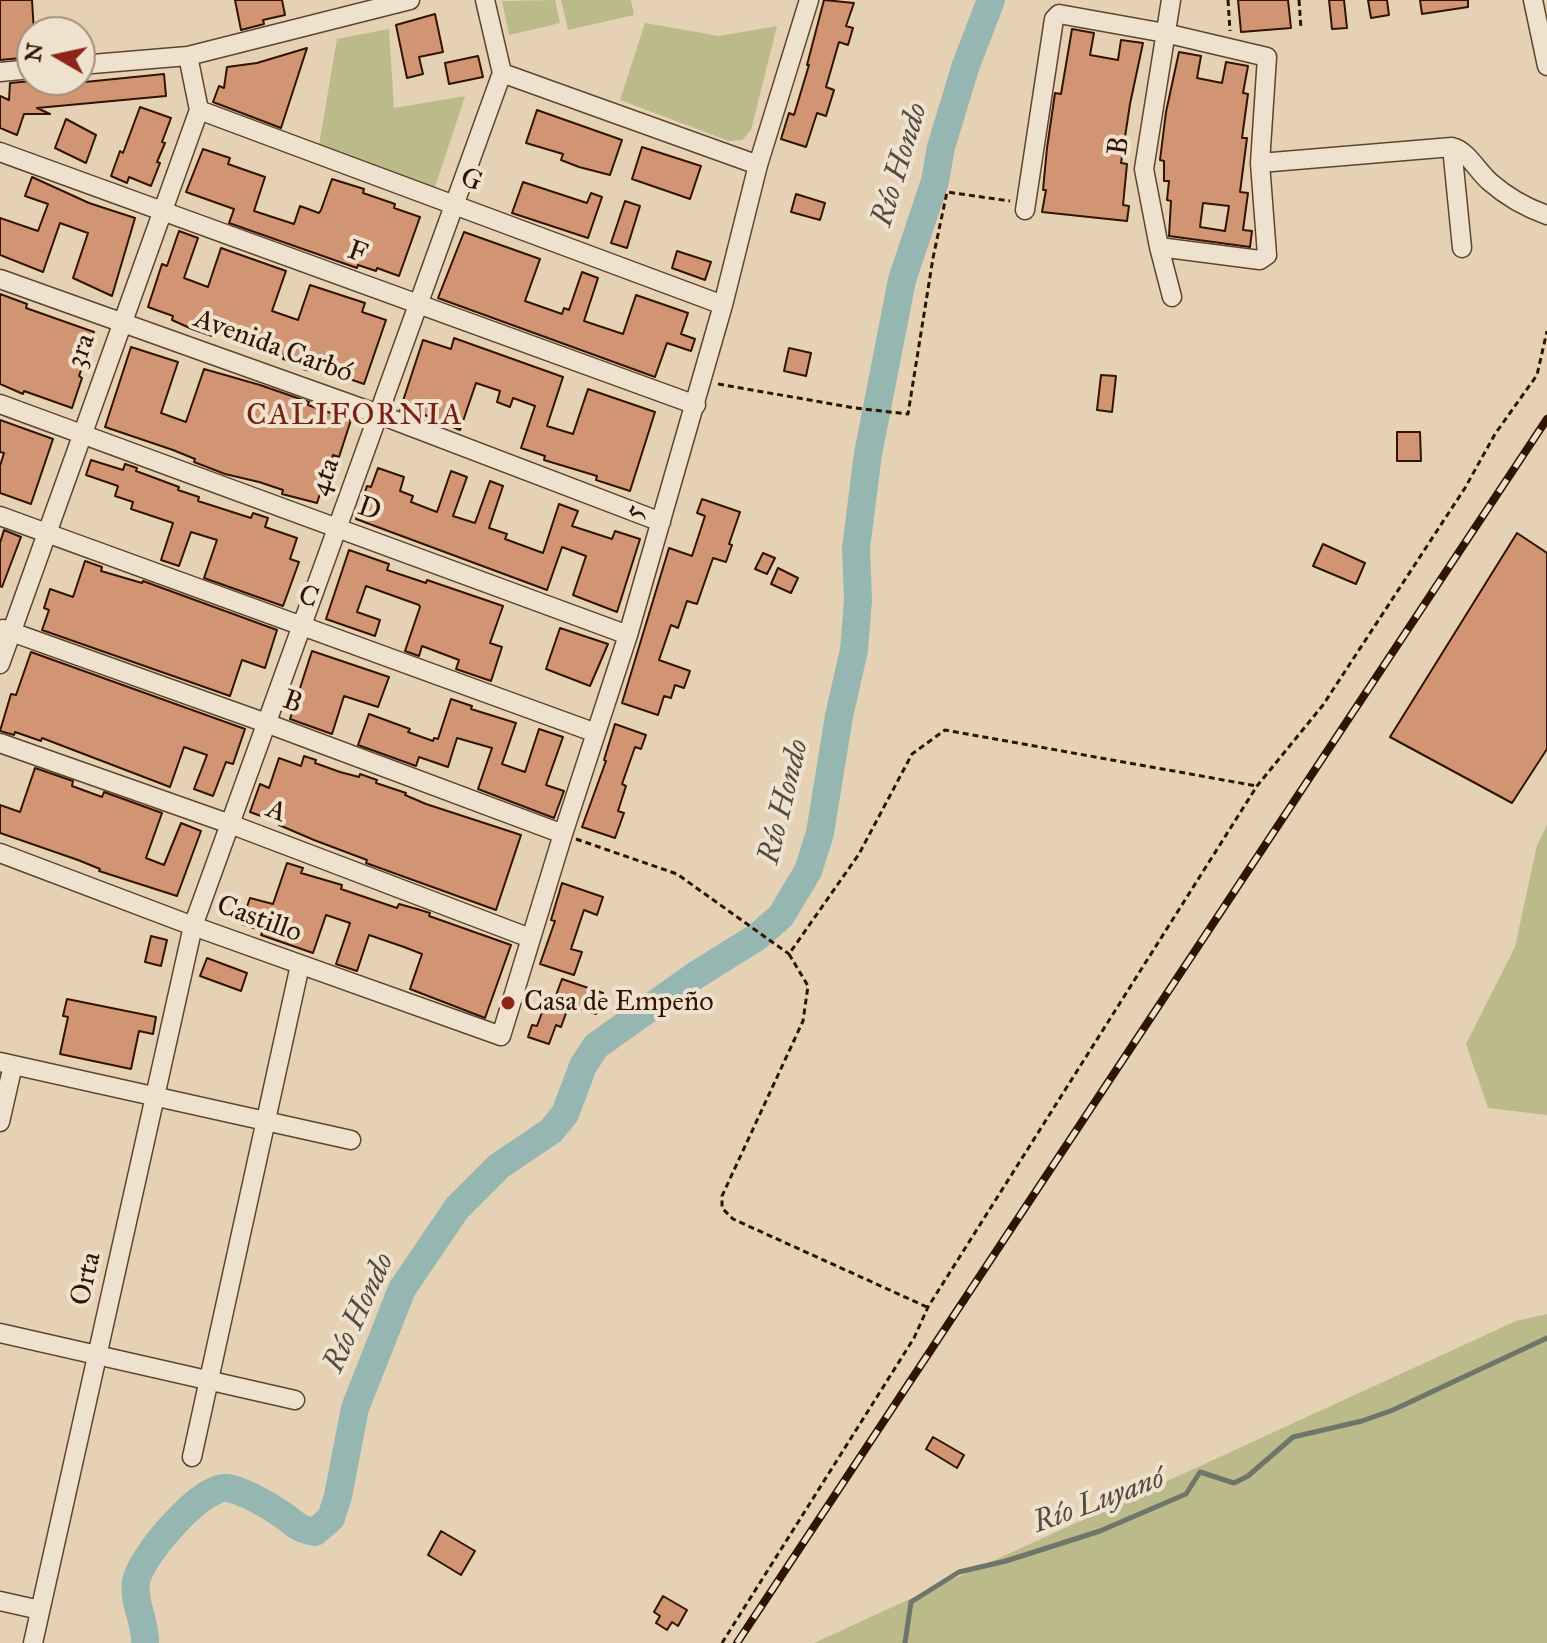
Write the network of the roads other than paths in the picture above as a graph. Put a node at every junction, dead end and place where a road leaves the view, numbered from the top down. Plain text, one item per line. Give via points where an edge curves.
1 (410, 0) edge
2 (485, 0) edge
3 (809, 0) edge
4 (1171, 0) edge
5 (1533, 0) edge
6 (1165, 33) junction
7 (188, 56) junction
8 (96, 64) edge
9 (1547, 66) edge
10 (502, 73) junction
11 (199, 110) junction
12 (1452, 147) junction
13 (0, 152) edge
14 (1260, 163) junction
15 (758, 165) junction
16 (454, 205) junction
17 (1025, 207) road end
18 (163, 212) junction
19 (1547, 215) edge
20 (1159, 247) junction
21 (1462, 248) dead end
22 (0, 279) edge
23 (1172, 297) dead end
24 (418, 305) junction
25 (723, 305) junction
26 (122, 322) junction
27 (0, 404) edge
28 (696, 405) junction
29 (378, 414) junction
30 (81, 435) junction
31 (0, 516) edge
32 (661, 522) junction
33 (337, 528) junction
34 (46, 534) junction
35 (302, 626) junction
36 (6, 630) edge
37 (628, 635) junction
38 (0, 664) edge
39 (266, 723) junction
40 (596, 733) junction
41 (0, 743) edge
42 (230, 824) junction
43 (563, 834) junction
44 (0, 853) edge
45 (193, 926) junction
46 (530, 938) junction
47 (300, 965) junction
48 (501, 1036) joint
49 (6, 1064) edge
50 (157, 1096) junction
51 (265, 1120) junction
52 (0, 1122) edge
53 (351, 1140) dead end
54 (0, 1333) edge
55 (98, 1355) junction
56 (209, 1381) junction
57 (295, 1400) dead end
58 (192, 1457) dead end
59 (0, 1601) edge
60 (40, 1610) junction
61 (33, 1643) edge

1 - 7 street
2 - 10 street
3 - 15 street, 5
4 - 6 street, B
5 - 9 street
6 - 14 street via 1267,57
6 - 17 street via 1065,13 1054,19
6 - 20 street, B via 1144,169
7 - 8 street
7 - 11 street
10 - 15 street
10 - 16 street, 4ta
11 - 16 street, G
11 - 18 street, 3ra
12 - 14 street
12 - 19 street via 1502,192
12 - 21 street
13 - 18 street, F
14 - 20 street via 1264,259
15 - 25 street, 5
16 - 24 street, 4ta
16 - 25 street, G
18 - 24 street, F
18 - 26 street, 3ra
20 - 23 street, B
22 - 26 street, Avenida Carbó
24 - 28 street, F
24 - 29 street, 4ta
25 - 28 street, 5
26 - 29 street, Avenida Carbó
26 - 30 street, 3ra
27 - 30 street, D
28 - 32 street, 5
29 - 32 street, Avenida Carbó
29 - 33 street, 4ta
30 - 33 street, D
30 - 34 street, 3ra
31 - 34 street, C
32 - 37 street, 5
33 - 35 street, 4ta
33 - 37 street, D
34 - 35 street, C
34 - 36 street, 3ra
35 - 39 street, 4ta
35 - 40 street, C
36 - 38 street, 3ra
36 - 39 street, B
37 - 40 street, 5
39 - 42 street, 4ta
39 - 43 street, B
40 - 43 street, 5
41 - 42 street, A
42 - 45 street, 4ta
42 - 46 street, A
43 - 46 street, 5
44 - 45 street, Castillo
45 - 47 street, Castillo
45 - 50 street, Orta
46 - 48 street, 5
47 - 48 street, Castillo
47 - 51 street
49 - 50 street
49 - 52 street
50 - 51 street
50 - 55 street, Orta
51 - 53 street
51 - 56 street
54 - 55 street
55 - 56 street
55 - 60 street, Orta
56 - 57 street
56 - 58 street
59 - 60 street
60 - 61 street, Orta

